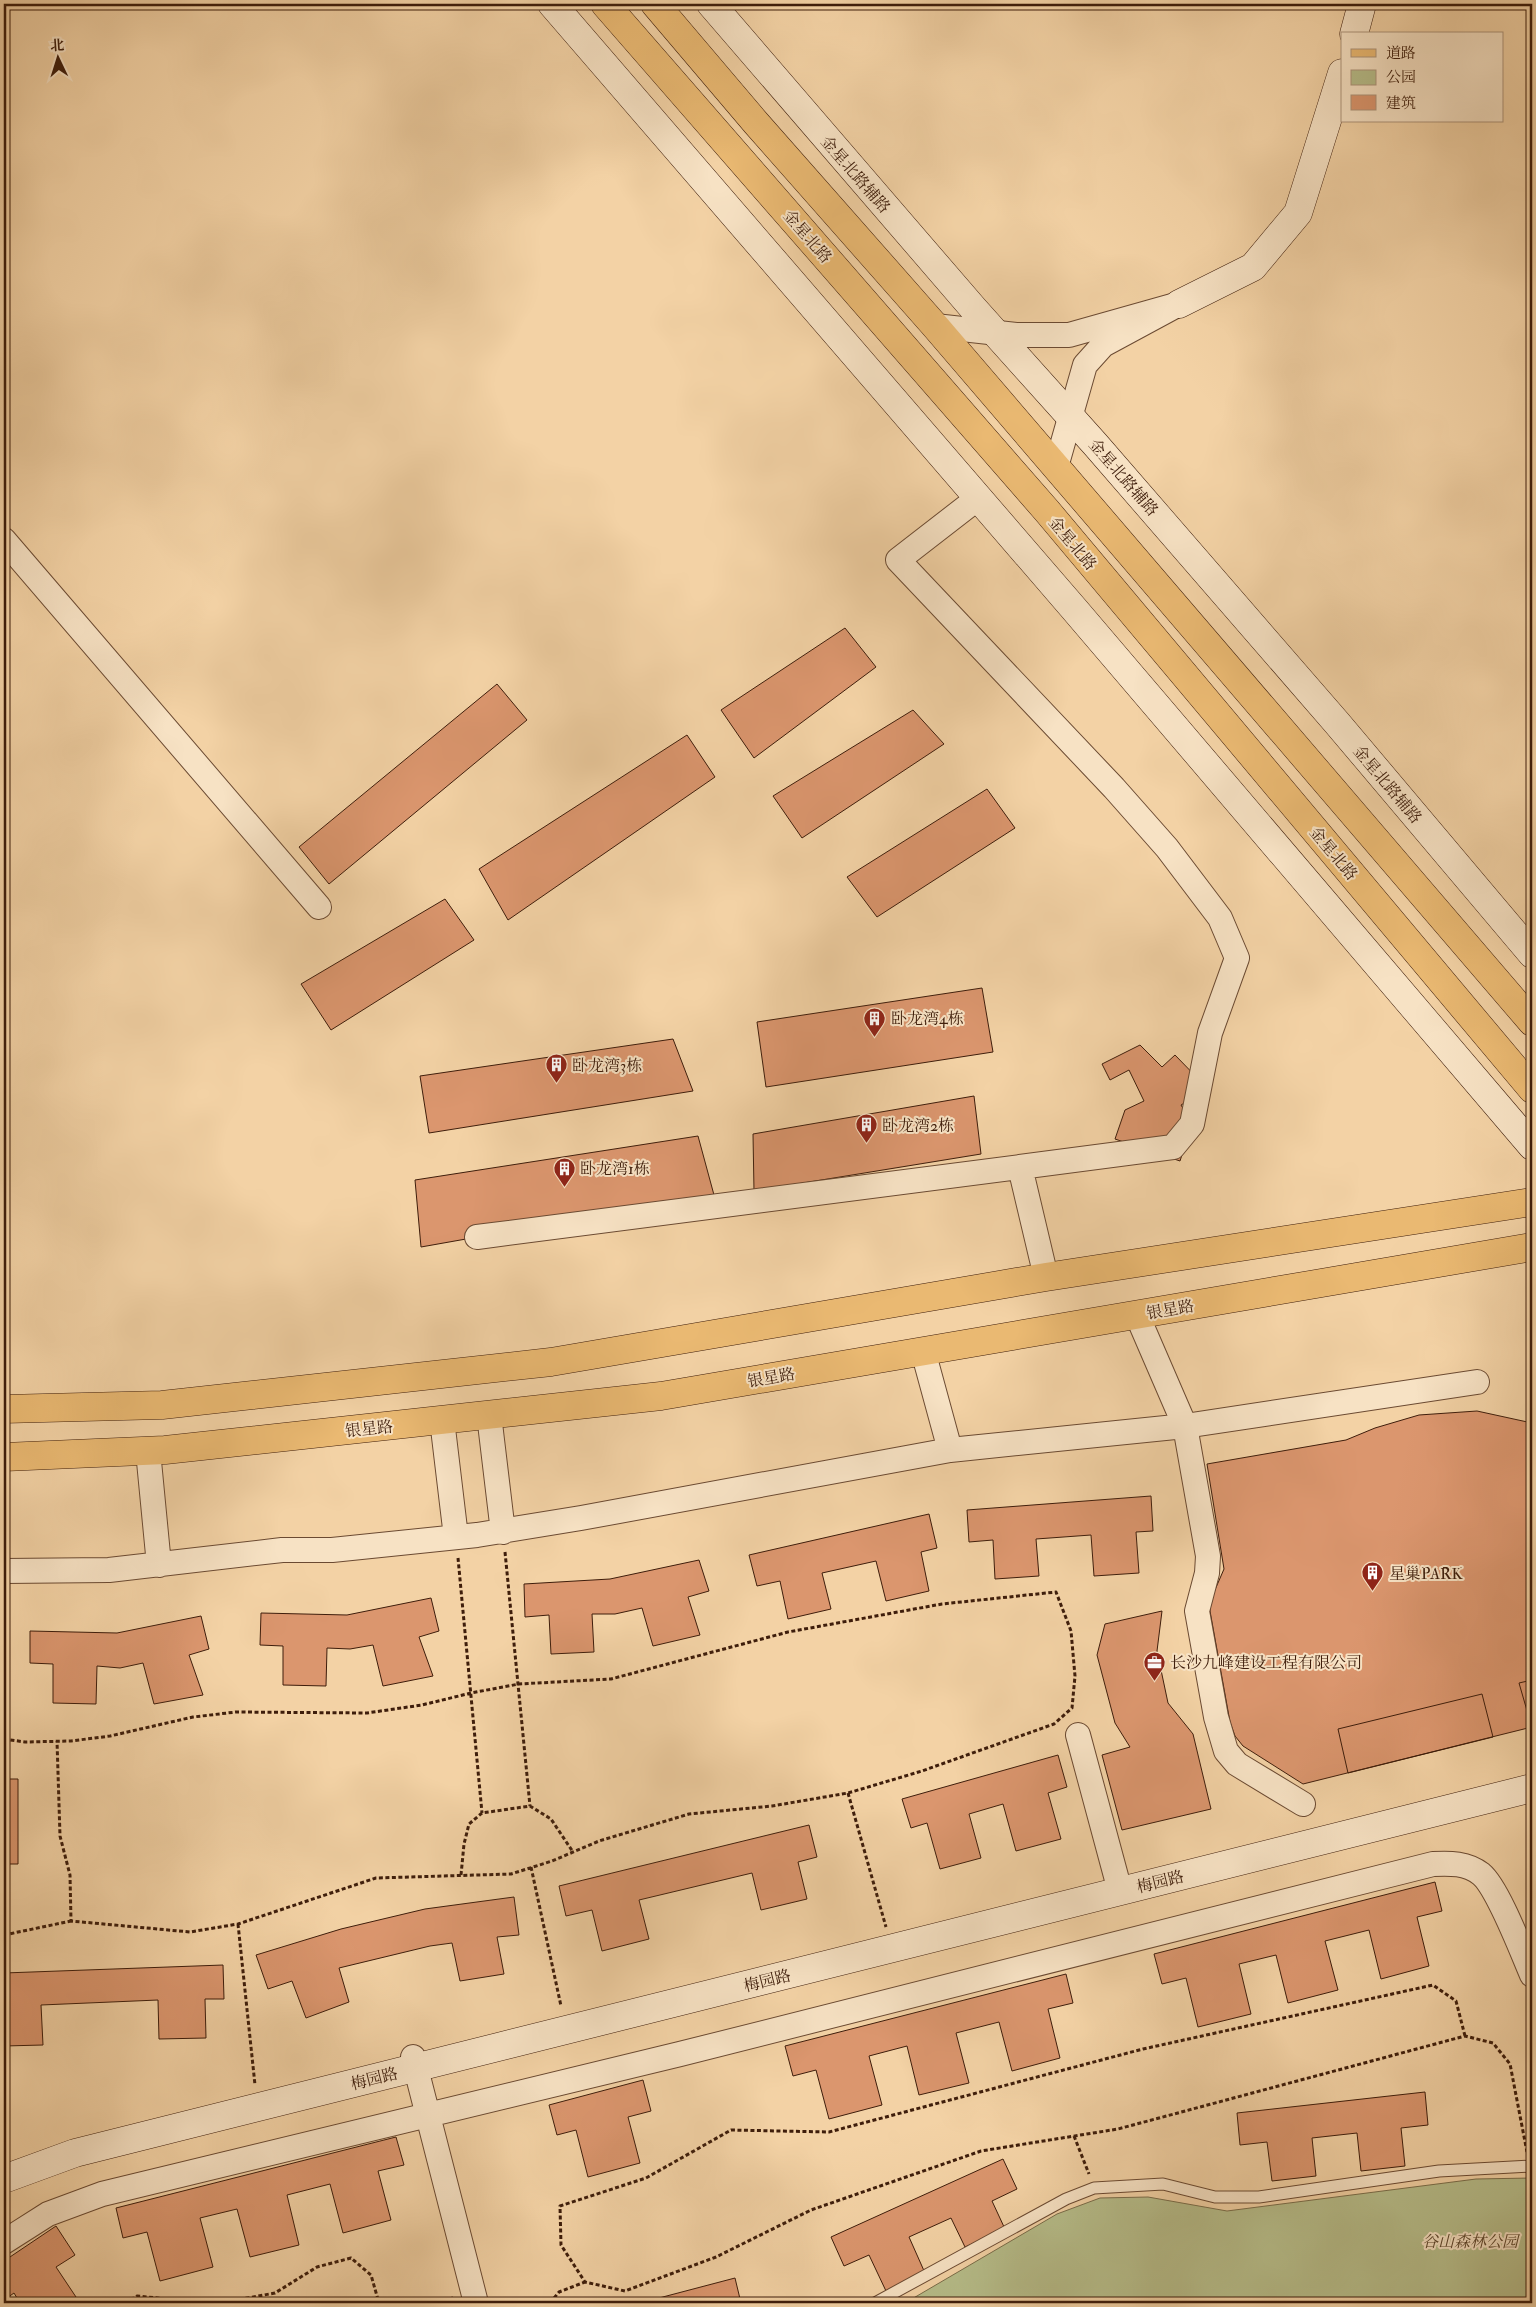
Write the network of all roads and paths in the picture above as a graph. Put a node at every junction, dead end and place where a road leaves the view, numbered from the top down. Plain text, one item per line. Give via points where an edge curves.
1 (552, 4) edge
2 (605, 4) edge
3 (655, 4) edge
4 (711, 4) edge
5 (1362, 4) edge
6 (1355, 32) edge
7 (1341, 76) edge
8 (1179, 304) junction
9 (935, 326) junction
10 (994, 332) junction
11 (1071, 418) junction
12 (1056, 467) junction
13 (978, 498) junction
14 (4, 540) edge
15 (319, 907) dead end
16 (1532, 954) edge
17 (1532, 1022) edge
18 (1532, 1089) edge
19 (1532, 1146) edge
20 (1020, 1167) junction
21 (1532, 1202) edge
22 (477, 1237) dead end
23 (1532, 1247) edge
24 (1046, 1277) junction
25 (1137, 1315) junction
26 (923, 1351) junction
27 (1477, 1382) dead end
28 (4, 1409) edge
29 (489, 1414) junction
30 (442, 1420) junction
31 (1185, 1426) junction
32 (950, 1450) junction
33 (148, 1451) junction
34 (4, 1457) edge
35 (503, 1532) junction
36 (456, 1537) junction
37 (159, 1565) junction
38 (4, 1571) edge
39 (519, 1684) junction
40 (471, 1693) junction
41 (1078, 1735) dead end
42 (4, 1739) edge
43 (57, 1741) junction
44 (1532, 1778) edge
45 (1532, 1788) edge
46 (848, 1793) junction
47 (1303, 1804) dead end
48 (530, 1806) junction
49 (482, 1812) junction
50 (573, 1852) junction
51 (531, 1867) junction
52 (460, 1875) junction
53 (1119, 1886) junction
54 (71, 1921) junction
55 (238, 1924) junction
56 (4, 1935) edge
57 (890, 1938) junction
58 (1532, 1975) edge
59 (564, 2020) junction
60 (1465, 2036) junction
61 (415, 2062) junction
62 (256, 2097) junction
63 (428, 2114) junction
64 (1074, 2136) junction
65 (1531, 2166) edge
66 (6, 2170) edge
67 (1094, 2188) junction
68 (4, 2242) edge
69 (585, 2282) junction
70 (244, 2299) junction
71 (125, 2303) edge
72 (208, 2303) edge
73 (220, 2303) edge
74 (246, 2303) edge
75 (378, 2303) edge
76 (476, 2303) edge
77 (550, 2303) edge
78 (875, 2303) edge

1 - 13 street
2 - 18 main road, 金星北路 via 1047,511
3 - 9 main road
4 - 10 street, 金星北路辅路
5 - 6 street
7 - 8 street via 1298,213 1253,267
8 - 10 street via 1069,335
8 - 11 street via 1102,345 1085,365
9 - 10 street
9 - 12 main road
10 - 11 street, 金星北路辅路
11 - 12 street
11 - 16 street, 金星北路辅路 via 1337,723
12 - 17 main road
13 - 19 street
13 - 20 street via 898,560 1161,841 1220,918 1236,958 1210,1033 1192,1124 1173,1147
14 - 15 street
20 - 22 street
20 - 24 street
21 - 24 main road
23 - 25 main road, 银星路
24 - 28 main road via 551,1362 162,1405
25 - 26 main road, 银星路
25 - 31 street
26 - 29 main road, 银星路 via 661,1396
26 - 32 street
27 - 31 street
29 - 30 main road, 银星路
29 - 35 street
30 - 33 main road, 银星路
30 - 36 street
31 - 32 street
31 - 47 street via 1208,1556 1197,1611 1220,1734 1226,1751 1237,1764
32 - 35 street
33 - 34 main road, 银星路
33 - 37 street
35 - 36 street
35 - 39 path
36 - 37 street via 332,1550 272,1551
36 - 40 path
37 - 38 street via 109,1570
39 - 40 path
39 - 46 path via 611,1679 788,1632 942,1604 1056,1592 1071,1631 1075,1676 1072,1708 1054,1724 922,1771
39 - 48 path
40 - 43 path via 367,1714 236,1712 193,1717 110,1736
40 - 49 path
41 - 53 street
42 - 43 path
43 - 54 path via 60,1836 70,1875
44 - 53 street, 梅园路
45 - 53 street, 梅园路
46 - 50 path via 772,1806 689,1814
46 - 57 path
48 - 49 path
48 - 50 path via 551,1818
49 - 52 path via 469,1824
50 - 51 path
51 - 52 path via 511,1874
51 - 59 path
52 - 55 path via 376,1878
53 - 57 street, 梅园路
53 - 61 street, 梅园路
54 - 55 path via 190,1932
54 - 56 path
55 - 62 path
57 - 59 street, 梅园路
58 - 63 street via 1493,1889 1481,1875 1453,1863 1433,1864 680,2054
59 - 61 street, 梅园路
60 - 64 path via 1118,2129
60 - 65 path via 1493,2043 1510,2064
60 - 69 path via 1456,2001 1432,1985 1144,2049 830,2132 731,2130 646,2178 560,2206 561,2245
61 - 62 street, 梅园路
61 - 63 street
61 - 66 street, 梅园路
62 - 66 street, 梅园路 via 26,2154
63 - 68 street via 102,2194 48,2214
63 - 76 street
64 - 67 path
64 - 69 path via 981,2151 811,2210 716,2257 625,2291
65 - 67 lane via 1439,2171 1259,2197 1215,2197 1163,2184
67 - 78 lane via 1066,2199
69 - 77 path via 559,2292
70 - 73 path
70 - 74 path
70 - 75 path via 275,2293 317,2267 351,2258 371,2275
71 - 72 path via 137,2296

